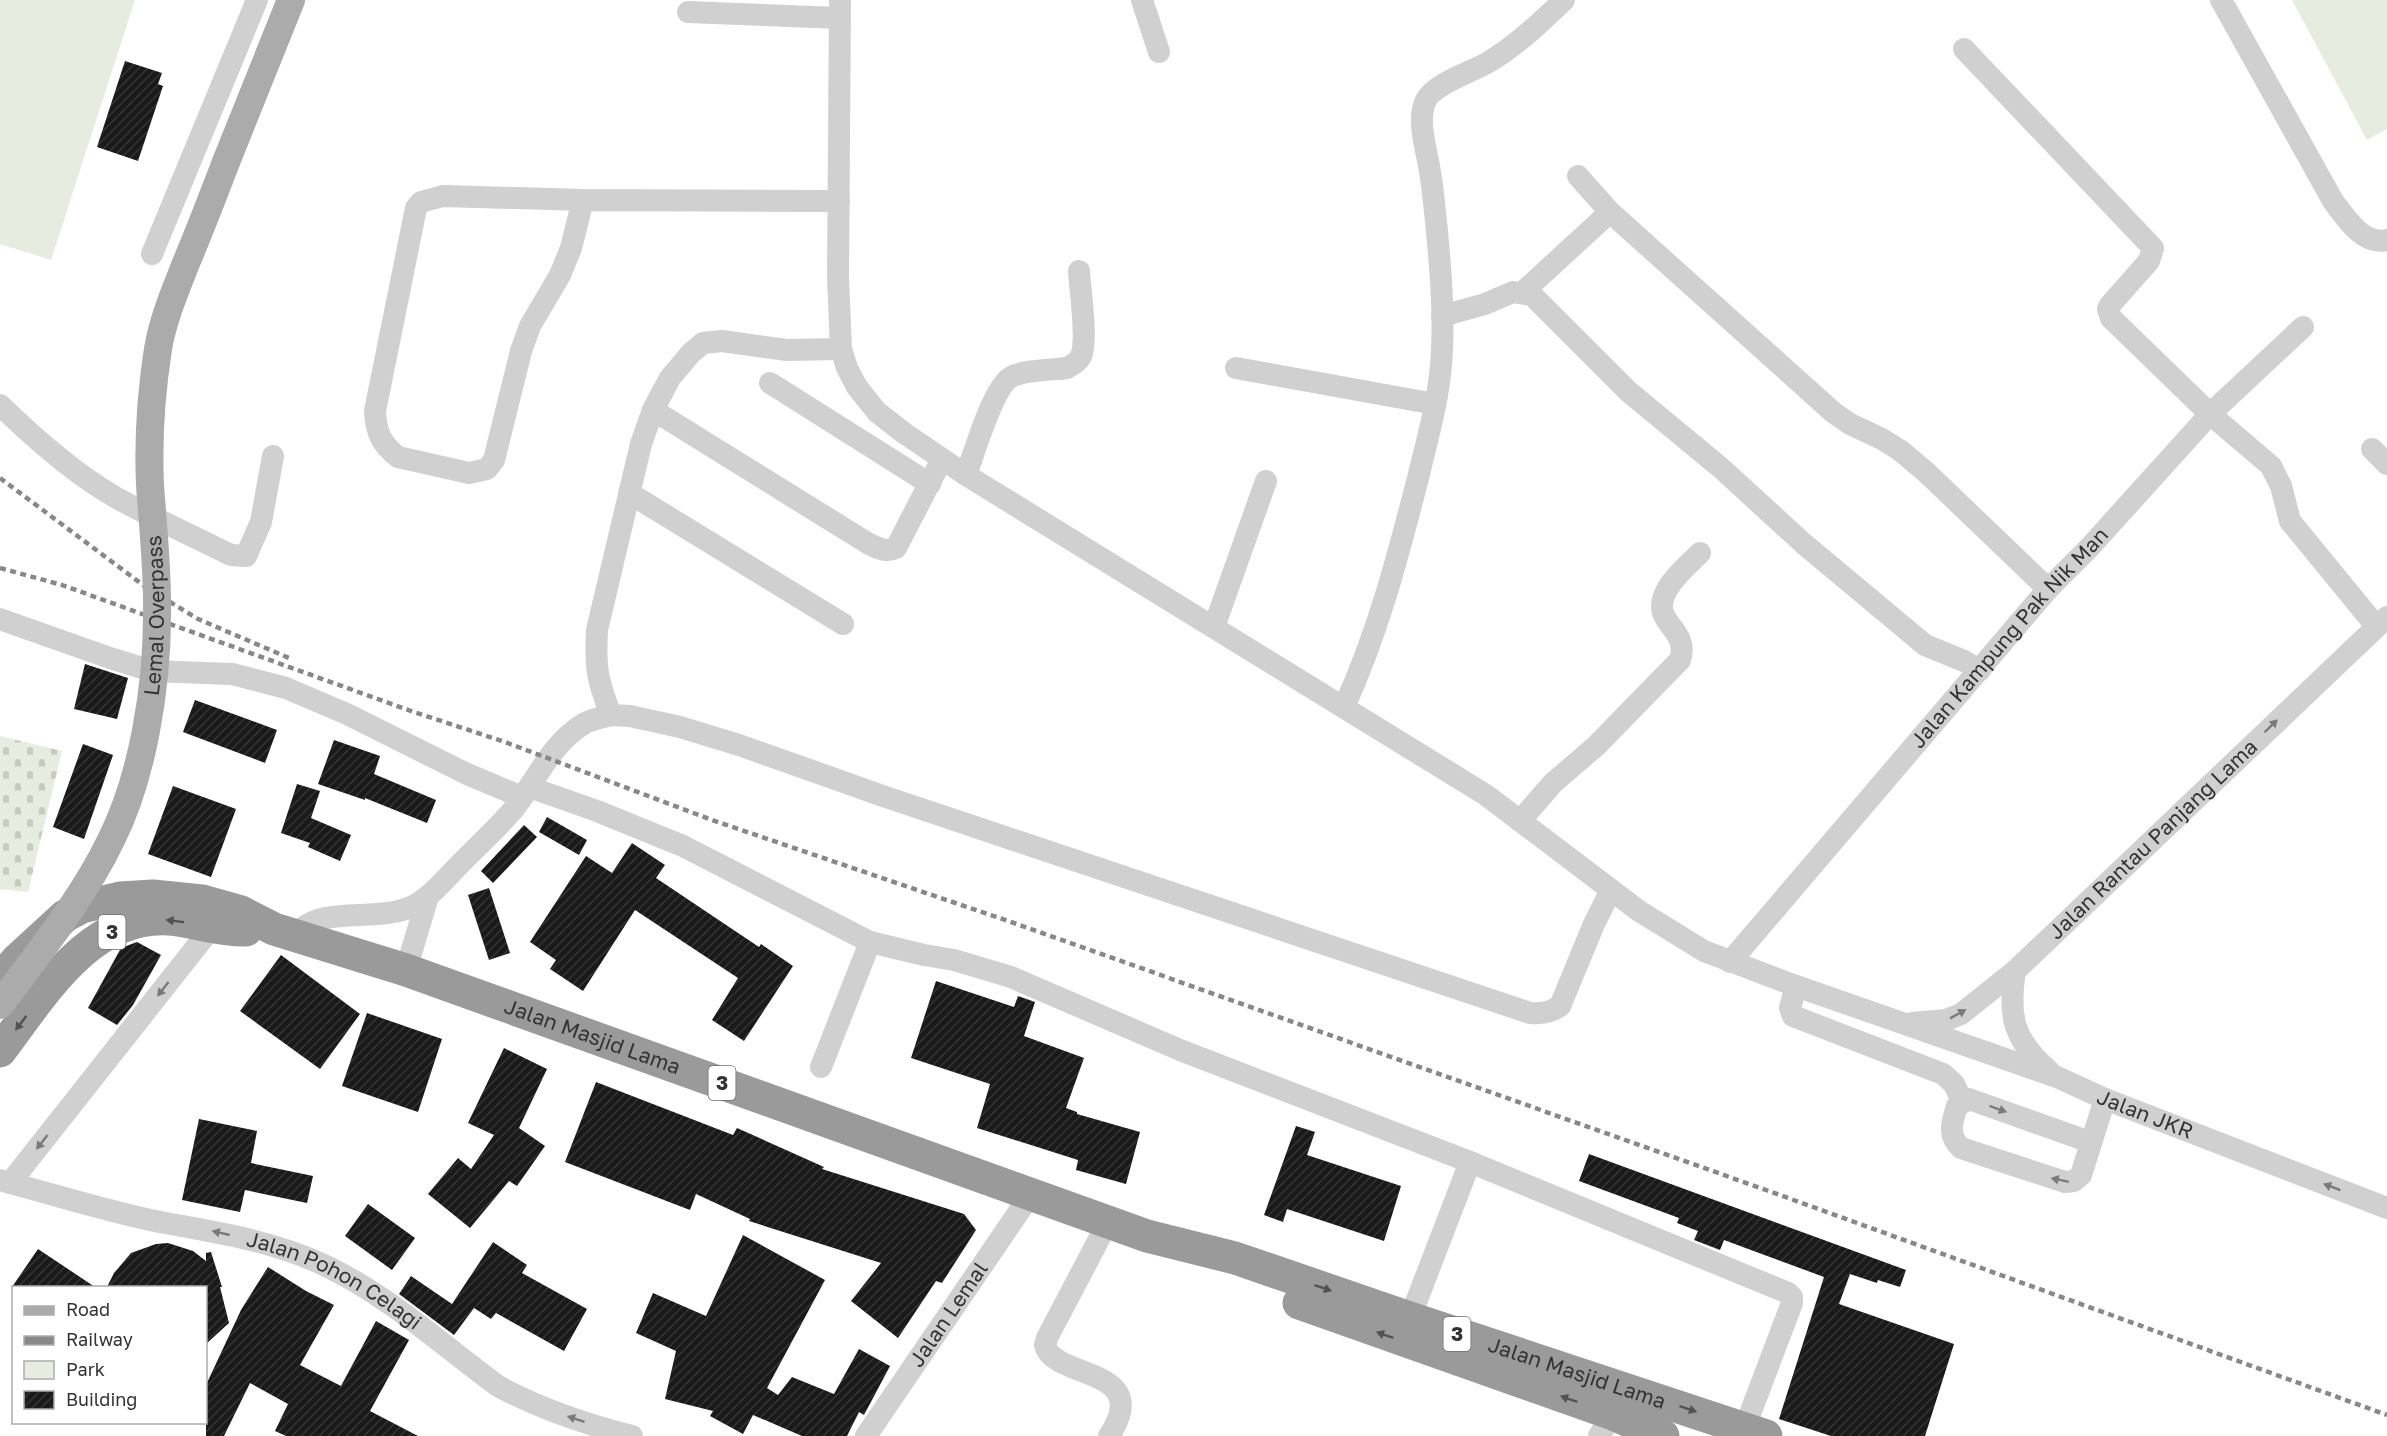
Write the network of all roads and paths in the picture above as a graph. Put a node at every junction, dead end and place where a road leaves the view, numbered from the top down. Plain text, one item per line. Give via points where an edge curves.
1 (257, 0) edge
2 (291, 0) edge
3 (1142, 0) edge
4 (1564, 0) edge
5 (2221, 0) edge
6 (840, 9) edge
7 (688, 12) dead end
8 (1964, 49) dead end
9 (1159, 52) dead end
10 (1578, 176) dead end
11 (583, 200) junction
12 (839, 201) junction
13 (1610, 212) junction
14 (2387, 240) edge
15 (152, 254) dead end
16 (1079, 271) dead end
17 (1523, 292) junction
18 (1442, 316) junction
19 (2303, 327) dead end
20 (841, 349) junction
21 (1236, 368) dead end
22 (770, 383) dead end
23 (1435, 404) junction
24 (0, 405) edge
25 (653, 410) junction
26 (2210, 414) junction
27 (273, 456) dead end
28 (942, 459) junction
29 (966, 475) junction
30 (1266, 481) dead end
31 (930, 484) junction
32 (629, 493) junction
33 (1700, 553) dead end
34 (2048, 589) junction
35 (0, 619) edge
36 (2382, 621) edge
37 (843, 624) dead end
38 (1214, 627) junction
39 (152, 670) junction
40 (1980, 670) junction
41 (1344, 707) junction
42 (611, 715) junction
43 (525, 792) junction
44 (1520, 821) junction
45 (90, 857) junction
46 (1611, 891) junction
47 (428, 896) junction
48 (120, 898) junction
49 (212, 927) junction
50 (285, 933) junction
51 (870, 942) junction
52 (1730, 962) junction
53 (8, 969) edge
54 (406, 970) junction
55 (2015, 971) junction
56 (1796, 986) junction
57 (0, 1005) edge
58 (1902, 1024) junction
59 (0, 1051) edge
60 (822, 1067) dead end
61 (2057, 1077) junction
62 (2105, 1099) junction
63 (1962, 1101) junction
64 (2090, 1142) junction
65 (1470, 1162) junction
66 (5, 1181) edge
67 (1031, 1194) junction
68 (2386, 1204) edge
69 (1108, 1222) junction
70 (1274, 1283) junction
71 (1410, 1318) junction
72 (1606, 1425) edge
73 (1756, 1432) edge
74 (632, 1436) edge
75 (866, 1436) edge
76 (1109, 1436) edge
77 (1663, 1436) edge

1 - 15 street
2 - 57 main road, Lemal Overpass, bridge via 168,309 158,347 150,435 157,661 151,710 132,787 112,839 91,878
3 - 9 street
4 - 18 street via 1523,39 1488,63 1437,88 1424,104 1423,130 1436,224
5 - 14 street via 2333,201 2368,238
6 - 7 street
6 - 12 street, Jalan JKR
8 - 26 street via 2153,248 2149,261 2110,305 2109,313
10 - 13 street
11 - 11 street via 560,275 530,326 521,351 494,460 487,469 469,473 398,457 379,437 375,411 416,208 421,202 443,196
11 - 12 street
12 - 20 street, Jalan JKR
13 - 17 street
13 - 34 street via 1834,413 1882,439 1927,473
16 - 29 street via 1081,356 1067,368 1011,377 1004,384
17 - 18 street
17 - 40 street via 1532,295 1629,392 1916,638 1935,651
18 - 23 street
19 - 26 street, Jalan Kampung Pak Nik Man
20 - 25 street via 787,350 722,341 703,343 670,378
20 - 28 street, Jalan JKR via 856,387 877,412
21 - 23 street
22 - 31 street
23 - 41 street via 1381,614
24 - 27 street via 45,445 115,497 231,555 246,556 261,522
25 - 31 street via 883,550 896,548
25 - 32 street
26 - 34 street, Jalan Kampung Pak Nik Man
26 - 36 street via 2271,466 2290,521
28 - 29 street, Jalan JKR
28 - 31 street
29 - 38 street, Jalan JKR
30 - 38 street
32 - 37 street
32 - 42 street via 597,630 599,684
33 - 44 street via 1670,585 1662,603 1666,620 1680,636 1680,660 1596,746 1553,783
34 - 40 street, Jalan Kampung Pak Nik Man
35 - 39 street
55 -> 36 street, Jalan Rantau Panjang Lama
38 - 41 street, Jalan JKR
39 - 43 street via 232,674 286,688 467,774
39 - 45 street via 138,744 123,789
40 - 52 street, Jalan Kampung Pak Nik Man
41 - 44 street, Jalan JKR via 1486,795
42 - 43 street via 586,722 554,748
42 - 46 street via 670,725 739,745 1530,1014 1553,1011 1560,1006
43 - 47 street via 505,818
43 - 51 street via 597,811 683,846
44 - 46 street, Jalan JKR
45 - 48 street via 95,884
45 - 53 street
46 - 52 street, Jalan JKR via 1677,936
47 - 50 street via 408,908 384,915 343,915
47 - 54 street
48 - 50 highway, Jalan Masjid Lama / 3 via 153,896 202,901 241,912
48 - 53 highway, Jalan Masjid Lama / 3 via 73,911
49 - 50 highway, Jalan Masjid Lama / 3
49 -> 59 highway, Jalan Masjid Lama / 3 via 170,919 139,921 102,937 62,970
49 -> 66 street
50 - 54 highway, Jalan Masjid Lama / 3
51 - 60 street
51 - 65 street via 1011,977 1180,1050
52 - 56 street, Jalan JKR
54 - 67 highway, Jalan Masjid Lama / 3
58 -> 55 street, Jalan Rantau Panjang Lama via 1931,1023 1961,1014
55 - 61 street via 2011,1000 2015,1022 2030,1054
56 - 58 street, Jalan JKR
56 - 63 street via 1790,1008 1793,1016 1943,1074 1954,1084
58 - 61 street, Jalan JKR
61 - 62 street, Jalan JKR
62 - 64 street
68 -> 62 street, Jalan JKR
63 -> 64 street via 1977,1101
64 -> 63 street via 2081,1175 2064,1182 1961,1148 1951,1129
65 - 71 street
65 - 73 street via 1788,1293 1792,1303
74 -> 66 street, Jalan Pohon Celagi via 545,1408 498,1386 381,1298 305,1256 227,1234 87,1206
67 - 69 highway, Jalan Masjid Lama / 3
67 - 75 street, Jalan Lemal
69 - 70 highway, Jalan Masjid Lama / 3 via 1235,1258
69 - 76 street via 1045,1345 1052,1356 1108,1383 1118,1393 1119,1418
70 -> 71 highway, Jalan Masjid Lama / 3
72 -> 70 highway, Jalan Masjid Lama / 3
71 -> 73 highway, Jalan Masjid Lama / 3
72 - 77 highway, Jalan Masjid Lama / 3

